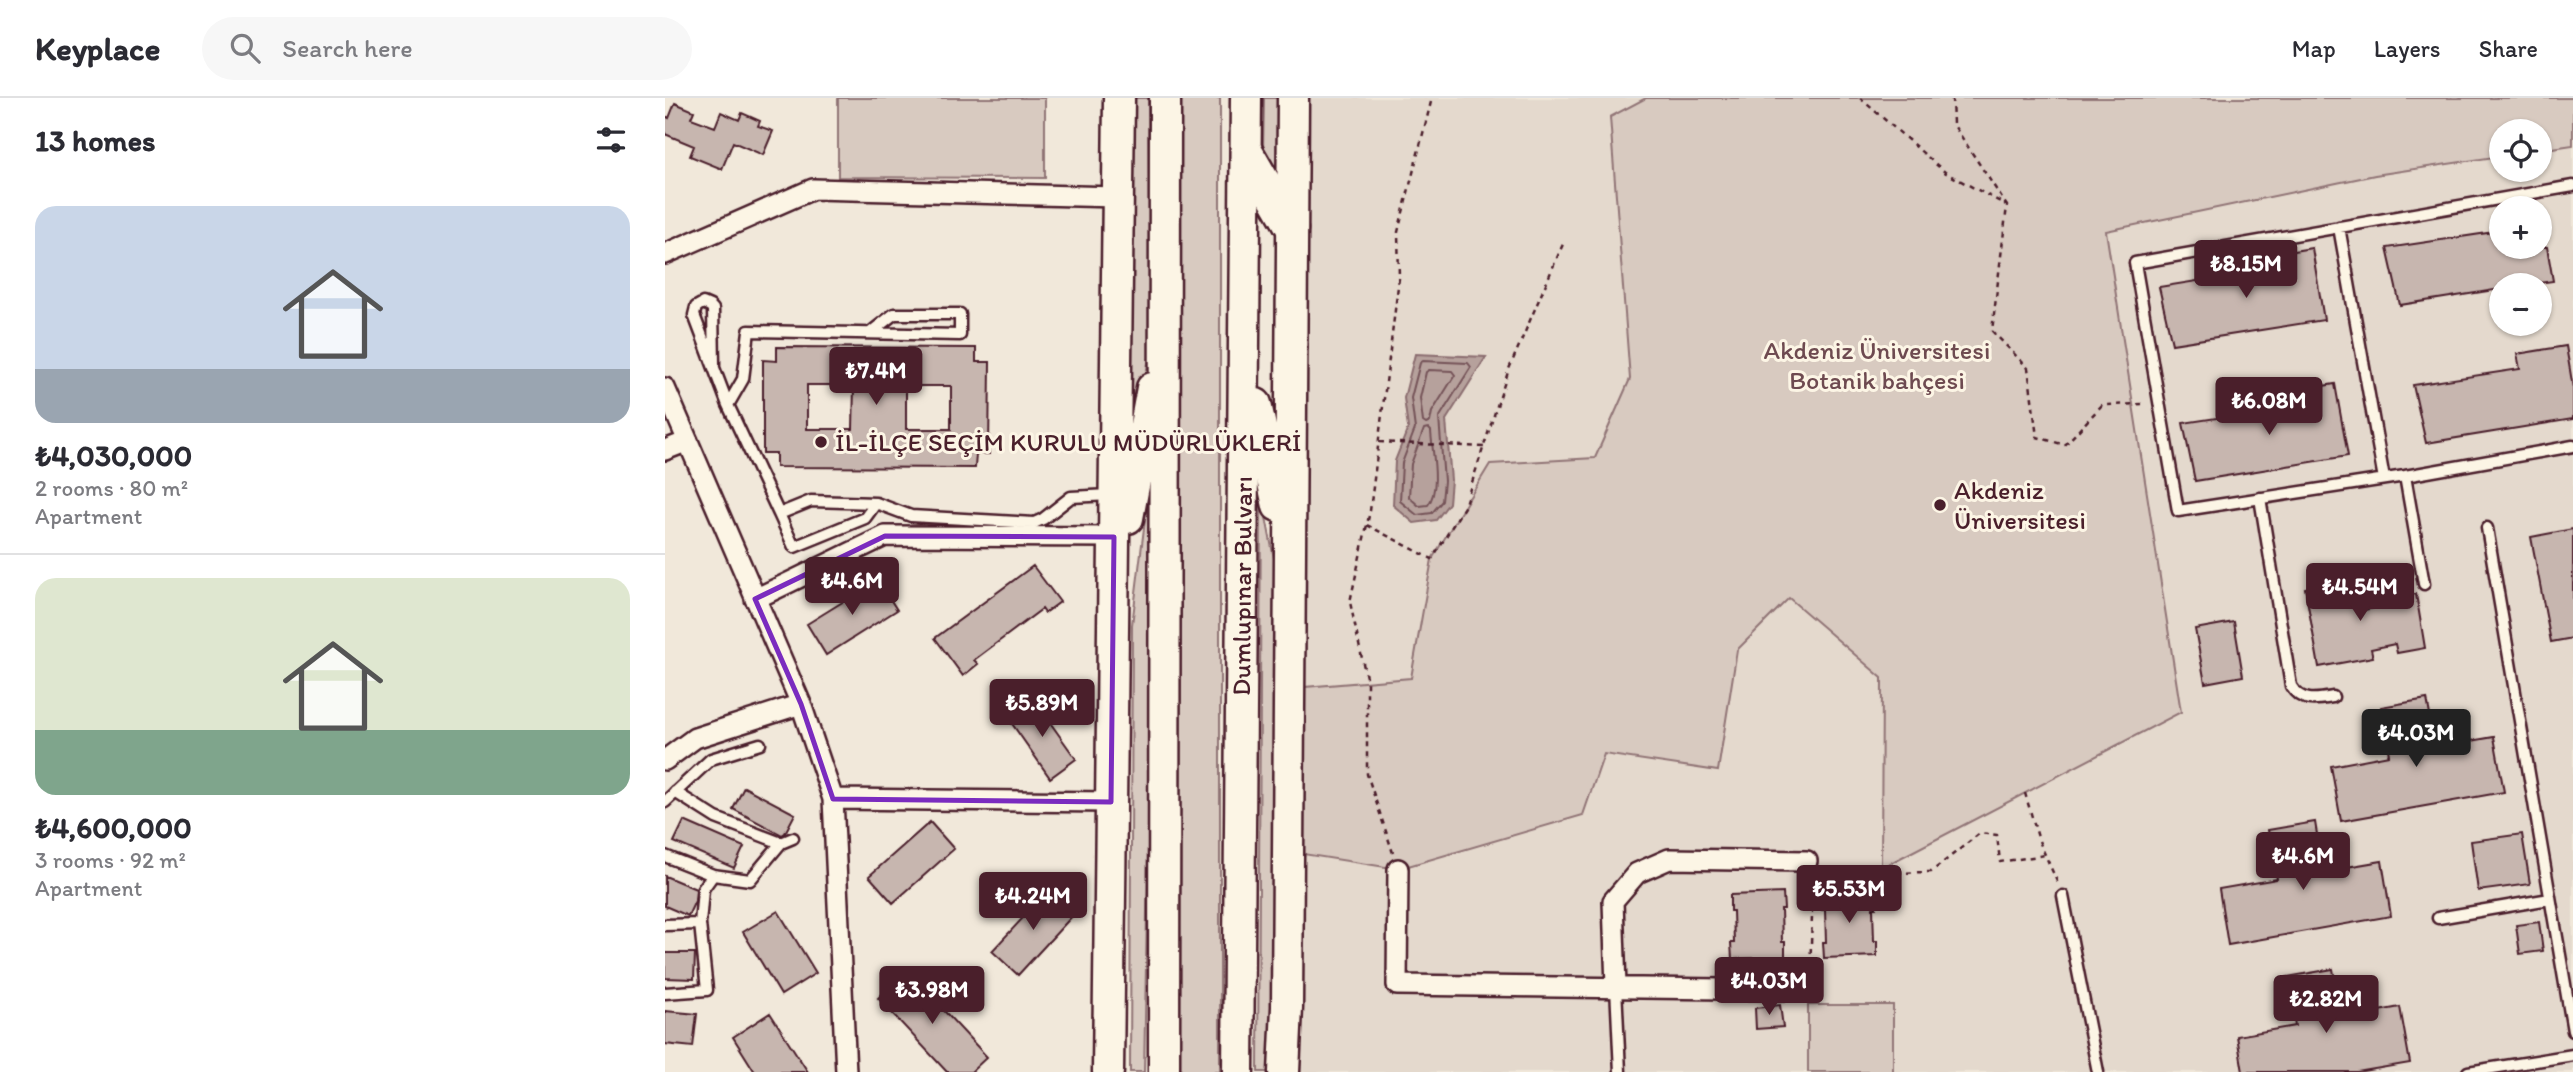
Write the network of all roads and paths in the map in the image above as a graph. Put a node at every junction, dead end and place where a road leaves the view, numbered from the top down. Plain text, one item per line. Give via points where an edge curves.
1 (1119, 98) edge
2 (1165, 98) edge
3 (1246, 98) edge
4 (1293, 98) edge
5 (1432, 98) edge
6 (1860, 98) edge
7 (1952, 98) edge
8 (1245, 148) junction
9 (2573, 186) edge
10 (1117, 197) junction
11 (2007, 206) junction
12 (2340, 227) junction
13 (1292, 229) junction
14 (1563, 244) dead end
15 (665, 254) edge
16 (1165, 315) junction
17 (870, 333) junction
18 (1244, 351) junction
19 (714, 365) junction
20 (665, 388) edge
21 (2159, 403) junction
22 (728, 405) junction
23 (688, 441) junction
24 (1378, 442) junction
25 (2573, 446) edge
26 (1484, 447) junction
27 (665, 450) edge
28 (2405, 476) junction
29 (2384, 479) junction
30 (1114, 495) junction
31 (2260, 498) junction
32 (876, 503) junction
33 (779, 514) junction
34 (1367, 525) junction
35 (2487, 528) dead end
36 (1114, 537) junction
37 (1290, 561) junction
38 (2424, 584) dead end
39 (1113, 598) junction
40 (755, 599) junction
41 (2333, 697) dead end
42 (801, 704) junction
43 (760, 744) dead end
44 (665, 760) edge
45 (675, 792) junction
46 (2025, 793) dead end
47 (833, 799) junction
48 (665, 802) edge
49 (1111, 802) junction
50 (793, 838) dead end
51 (781, 843) junction
52 (2045, 855) junction
53 (665, 856) edge
54 (1807, 861) dead end
55 (1398, 869) joint
56 (713, 874) junction
57 (2063, 895) joint
58 (2550, 899) junction
59 (2438, 918) dead end
60 (700, 924) junction
61 (665, 925) edge
62 (1616, 987) junction
63 (1809, 990) joint
64 (665, 993) edge
65 (2573, 1031) edge
66 (2573, 1055) edge
67 (846, 1072) edge
68 (1108, 1072) edge
69 (1164, 1072) edge
70 (1238, 1072) edge
71 (1284, 1072) edge
72 (1620, 1072) edge
73 (2098, 1072) edge
74 (2468, 1072) edge

1 - 10 main road
2 - 16 main road
3 - 8 main road, Dumlupınar Bulvarı
4 - 13 main road
5 - 24 path via 1398,232 1399,278
6 - 11 path via 1945,173
7 - 11 path via 1953,124
8 - 13 main road
8 - 18 main road, Dumlupınar Bulvarı
9 - 12 lane
10 - 15 street via 813,189
10 - 30 main road
11 - 21 path via 1992,331 2028,368 2037,437 2065,445 2102,405
12 - 21 lane via 2135,263
12 - 29 lane
13 - 37 main road
14 - 26 path via 1509,369
16 - 39 main road
16 - 69 main road
17 - 17 lane via 894,314 960,314 960,335
17 - 22 lane via 749,331 743,379
18 - 37 main road
18 - 70 main road, Dumlupınar Bulvarı
19 - 19 lane via 694,315 703,303 713,309
19 - 22 lane
20 - 23 street
21 - 31 lane via 2178,511
22 - 33 lane
23 - 27 street
23 - 40 street
24 - 26 path
24 - 34 path
25 - 28 lane
26 - 34 path via 1464,507 1432,559
28 - 29 lane
28 - 38 lane
29 - 31 lane
30 - 32 lane via 1071,497 1034,523 911,516
30 - 36 main road
31 - 41 lane via 2291,686 2305,699
32 - 33 lane via 811,500
32 - 33 lane via 865,518 794,547
34 - 55 path via 1350,602 1367,682 1367,774
35 - 58 lane
36 - 39 main road
36 - 40 street via 885,536
37 - 71 main road
39 - 49 main road
40 - 42 street
42 - 44 street via 695,738
42 - 47 street
43 - 45 lane via 711,759
45 - 48 lane
45 - 51 lane via 716,818
46 - 52 path
47 - 49 street
47 - 67 street
49 - 68 main road
50 - 51 lane
51 - 56 lane via 750,880
52 - 57 path
52 - 63 path via 2000,862 1997,835 1980,833 1931,872 1810,875
53 - 56 lane
54 - 62 street via 1669,859 1637,873 1613,901
55 - 62 street via 1397,985
56 - 60 lane via 703,888
57 - 73 lane
58 - 59 lane
58 - 65 lane
60 - 61 lane
60 - 64 lane via 707,990
62 - 63 street
62 - 72 lane
66 - 74 lane

